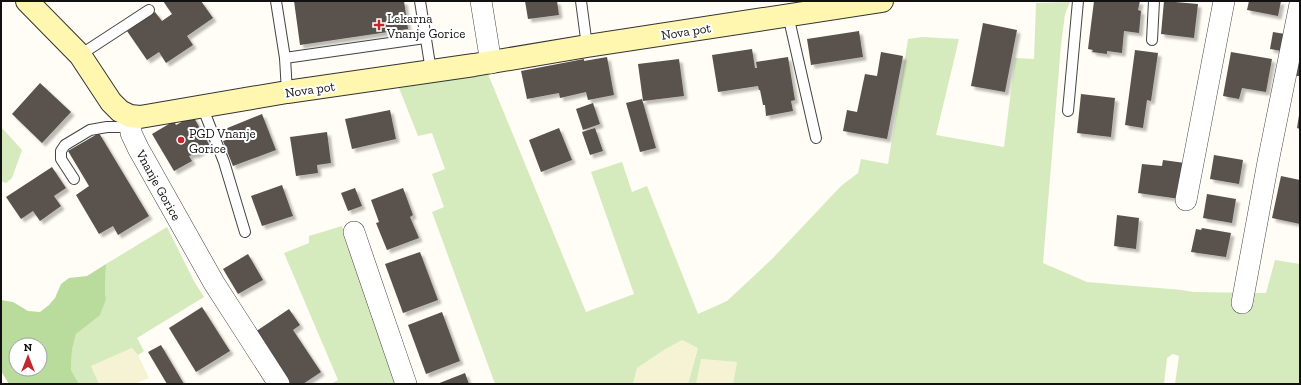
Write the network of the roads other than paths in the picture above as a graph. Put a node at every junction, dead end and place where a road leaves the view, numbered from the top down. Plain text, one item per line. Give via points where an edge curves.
1 (27, 1) edge
2 (276, 1) edge
3 (420, 1) edge
4 (481, 1) edge
5 (580, 1) edge
6 (882, 1) edge
7 (1078, 1) edge
8 (1154, 1) edge
9 (1224, 1) edge
10 (851, 3) edge
11 (1300, 4) edge
12 (149, 10) dead end
13 (788, 15) junction
14 (425, 38) junction
15 (1152, 40) dead end
16 (587, 46) junction
17 (80, 55) junction
18 (285, 58) junction
19 (491, 63) junction
20 (430, 72) junction
21 (287, 92) junction
22 (202, 106) junction
23 (1068, 111) dead end
24 (130, 122) junction
25 (816, 138) dead end
26 (74, 179) dead end
27 (1186, 200) dead end
28 (245, 232) dead end
29 (354, 232) dead end
30 (1242, 303) dead end
31 (278, 384) edge
32 (406, 384) edge

1 - 17 street
2 - 18 lane
3 - 14 lane
4 - 19 street
5 - 16 lane
6 - 10 street, Nova pot
7 - 23 lane
8 - 15 lane
9 - 27 street
10 - 13 street, Nova pot
11 - 30 street
12 - 17 lane
13 - 16 street, Nova pot
13 - 25 lane
14 - 18 lane
14 - 20 lane
16 - 19 street, Nova pot
17 - 24 street via 111,102
18 - 21 lane
19 - 20 street, Nova pot
20 - 21 street, Nova pot
21 - 22 street, Nova pot
22 - 24 street, Nova pot via 140,117
22 - 28 lane via 224,162
24 - 26 lane via 90,130 65,145 61,151 61,159
24 - 31 street, Vnanje Gorice via 131,133 138,148 214,283
29 - 32 street

